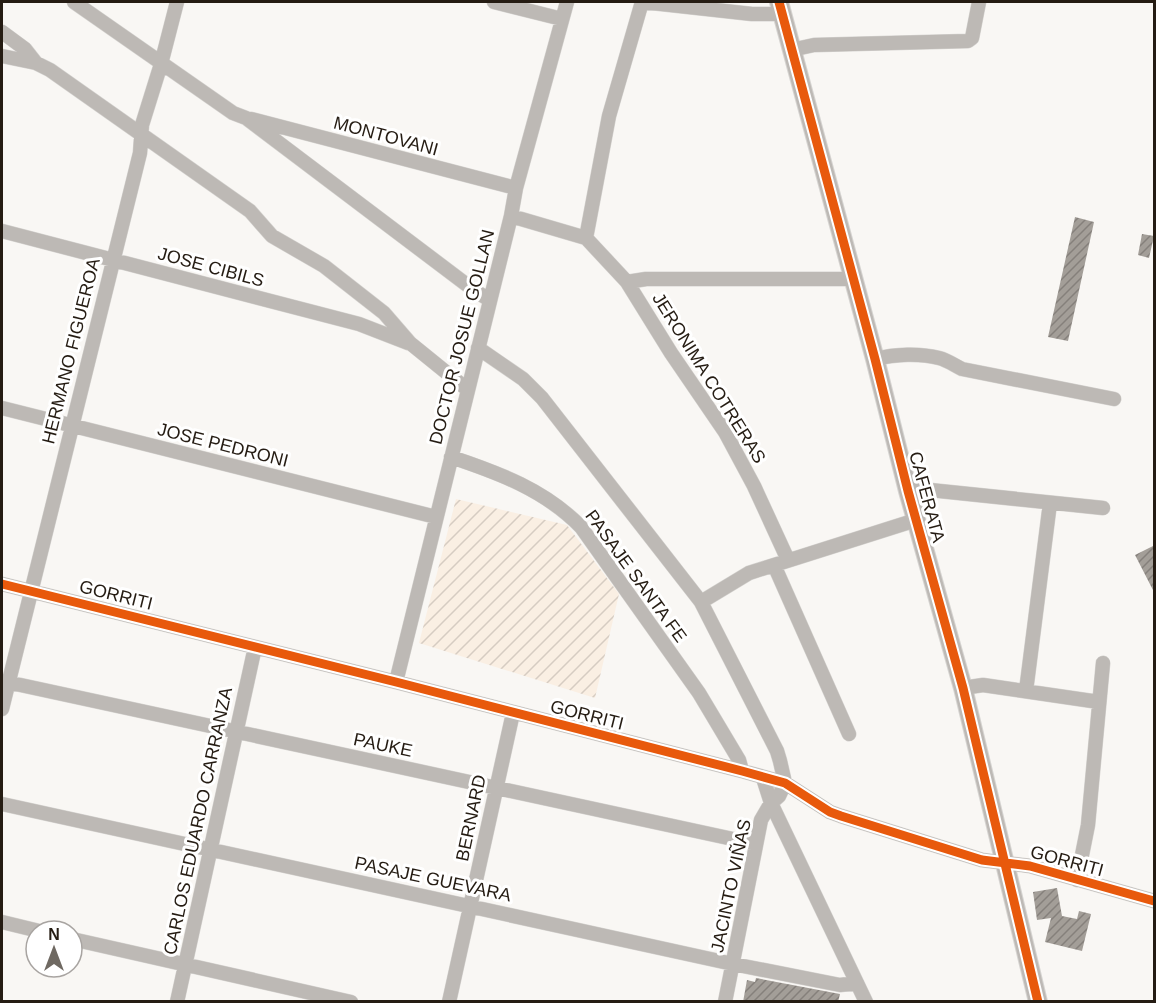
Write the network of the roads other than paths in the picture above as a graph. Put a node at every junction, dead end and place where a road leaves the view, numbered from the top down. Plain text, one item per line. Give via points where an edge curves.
1 (74, 2) edge
2 (177, 2) edge
3 (494, 2) edge
4 (567, 2) edge
5 (642, 2) edge
6 (979, 2) edge
7 (780, 8) edge
8 (562, 19) junction
9 (2, 32) edge
10 (791, 50) junction
11 (2, 56) edge
12 (36, 63) junction
13 (161, 64) junction
14 (246, 118) junction
15 (141, 133) junction
16 (516, 188) junction
17 (511, 216) junction
18 (2, 231) edge
19 (586, 238) junction
20 (112, 259) junction
21 (852, 279) junction
22 (627, 282) junction
23 (490, 300) junction
24 (410, 344) junction
25 (478, 348) junction
26 (876, 359) junction
27 (468, 390) junction
28 (1114, 399) dead end
29 (2, 408) edge
30 (71, 426) junction
31 (451, 457) junction
32 (908, 490) junction
33 (1050, 503) junction
34 (1103, 508) dead end
35 (436, 517) junction
36 (916, 520) junction
37 (788, 560) junction
38 (774, 566) junction
39 (2, 584) edge
40 (30, 590) junction
41 (701, 602) junction
42 (255, 648) junction
43 (1103, 663) dead end
44 (4, 682) edge
45 (396, 682) junction
46 (963, 688) junction
47 (1026, 691) junction
48 (1099, 702) junction
49 (2, 709) edge
50 (513, 713) junction
51 (236, 732) junction
52 (849, 734) dead end
53 (742, 771) junction
54 (763, 778) junction
55 (785, 783) junction
56 (495, 788) junction
57 (771, 803) junction
58 (2, 804) edge
59 (756, 844) junction
60 (210, 849) junction
61 (1005, 863) junction
62 (1077, 880) junction
63 (1155, 902) edge
64 (470, 905) junction
65 (2, 922) edge
66 (24, 927) edge
67 (84, 942) edge
68 (734, 964) junction
69 (185, 965) junction
70 (857, 983) junction
71 (177, 1002) edge
72 (351, 1002) edge
73 (449, 1002) edge
74 (725, 1002) edge
75 (866, 1002) edge
76 (1038, 1002) edge

1 - 13 street
2 - 13 street, HERMANO FIGUEROA
3 - 8 street
4 - 8 street, DOCTOR JOSUE GOLLAN
5 - 7 street via 752,14
5 - 19 street via 609,116
6 - 10 street via 972,38 968,41 814,45
7 - 10 street, CAFERATA
8 - 16 street, DOCTOR JOSUE GOLLAN
9 - 12 street
10 - 21 street, CAFERATA
11 - 12 street
12 - 15 street
13 - 14 street
13 - 15 street, HERMANO FIGUEROA
14 - 16 street, MONTOVANI
14 - 23 street
15 - 20 street, HERMANO FIGUEROA via 140,153
15 - 24 street via 250,211 272,236 342,278 384,313
16 - 17 street, DOCTOR JOSUE GOLLAN
17 - 19 street
17 - 23 street, DOCTOR JOSUE GOLLAN
18 - 20 street, JOSE CIBILS
19 - 22 street
20 - 24 street, JOSE CIBILS via 359,324
20 - 30 street, HERMANO FIGUEROA
21 - 22 street
21 - 26 street, CAFERATA
22 - 37 street, JERONIMA COTRERAS via 725,432
23 - 25 street, DOCTOR JOSUE GOLLAN
24 - 27 street
25 - 27 street, DOCTOR JOSUE GOLLAN
25 - 41 street via 523,379 542,398
26 - 28 street via 892,355 941,358 962,369
26 - 32 street, CAFERATA
27 - 31 street, DOCTOR JOSUE GOLLAN
29 - 30 street, JOSE PEDRONI
30 - 35 street, JOSE PEDRONI
30 - 40 street, HERMANO FIGUEROA
31 - 35 street, DOCTOR JOSUE GOLLAN
31 - 53 street, PASAJE SANTA FE via 525,486 570,515 699,693
32 - 33 street
32 - 36 street, CAFERATA
33 - 34 street
33 - 47 street
35 - 45 street, DOCTOR JOSUE GOLLAN
36 - 37 street
36 - 46 street, CAFERATA
37 - 38 street
38 - 41 street via 749,573
38 - 52 street
39 - 40 street, GORRITI
40 - 42 street, GORRITI
40 - 44 street, HERMANO FIGUEROA
41 - 55 street via 777,751
42 - 45 street, GORRITI
42 - 51 street, CARLOS EDUARDO CARRANZA
43 - 48 street
44 - 49 street, HERMANO FIGUEROA
44 - 51 street, PAUKE
45 - 50 street, GORRITI
46 - 47 street
46 - 61 street, CAFERATA
47 - 48 street
48 - 62 street via 1088,825
50 - 53 street, GORRITI
50 - 56 street, BERNARD
51 - 56 street, PAUKE
51 - 60 street, CARLOS EDUARDO CARRANZA
53 - 54 street, GORRITI
54 - 55 street, GORRITI
54 - 57 street
55 - 57 street, JACINTO VIÑAS
55 - 61 street, GORRITI via 830,812 982,860
56 - 59 street, PAUKE
56 - 64 street, BERNARD
57 - 59 street, JACINTO VIÑAS via 761,820
57 - 70 street
58 - 60 street, PASAJE GUEVARA
59 - 68 street, JACINTO VIÑAS
60 - 64 street, PASAJE GUEVARA
60 - 69 street, CARLOS EDUARDO CARRANZA
61 - 62 street, GORRITI
61 - 76 street, CAFERATA
62 - 63 street, GORRITI
64 - 68 street, PASAJE GUEVARA
64 - 73 street, BERNARD
65 - 66 street
67 - 69 street
68 - 70 street, PASAJE GUEVARA via 840,986
68 - 74 street, JACINTO VIÑAS
69 - 71 street, CARLOS EDUARDO CARRANZA
69 - 72 street
70 - 75 street

